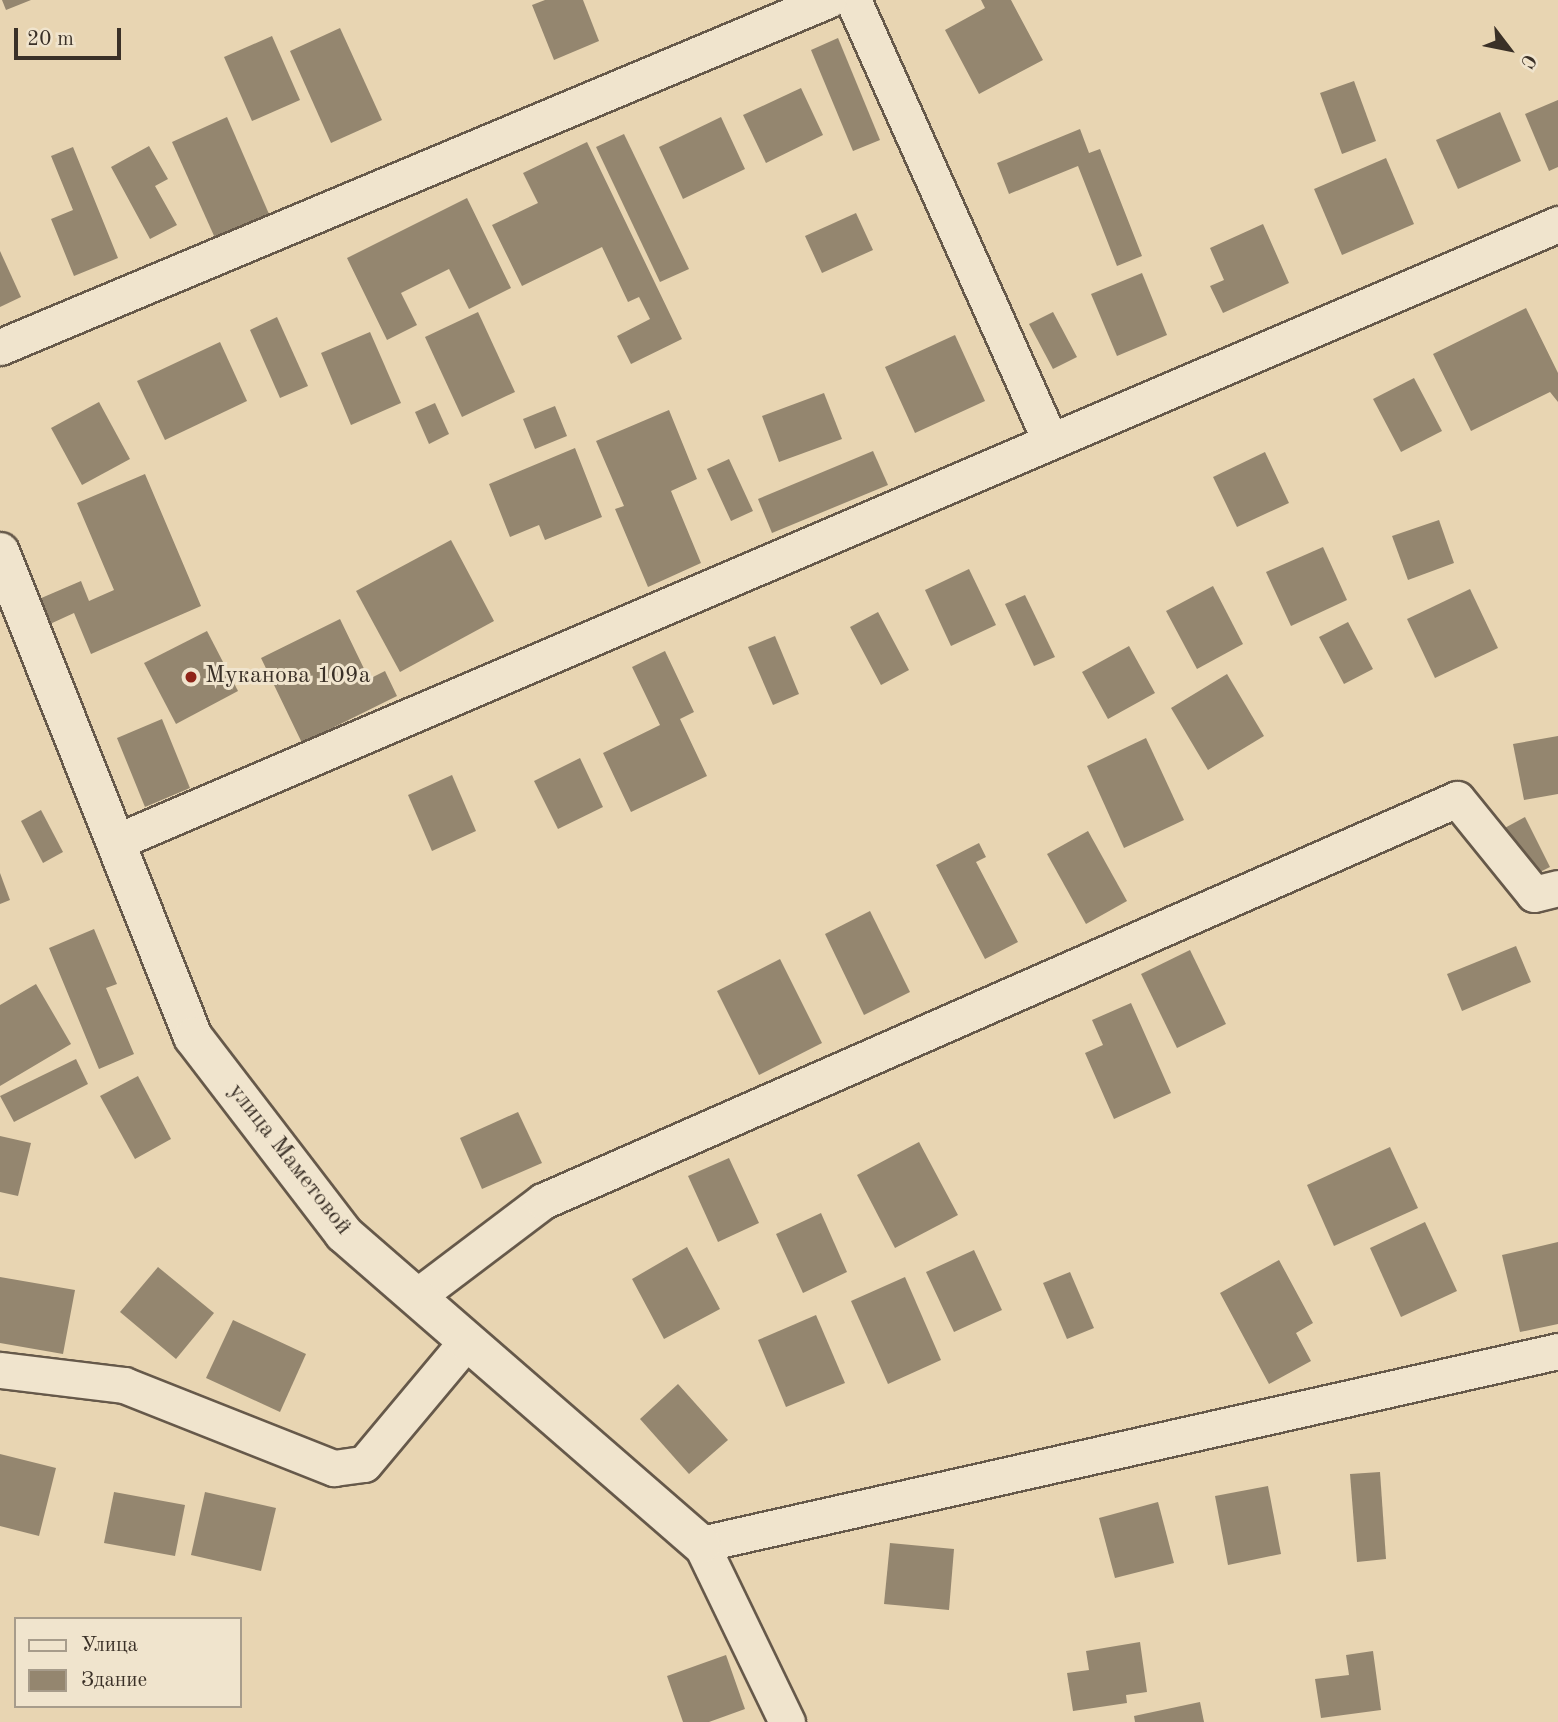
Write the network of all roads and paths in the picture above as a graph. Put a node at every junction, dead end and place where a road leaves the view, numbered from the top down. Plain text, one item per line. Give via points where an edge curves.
1 (828, 0) edge
2 (853, 0) edge
3 (1558, 224) edge
4 (0, 347) edge
5 (1050, 441) junction
6 (0, 552) edge
7 (118, 841) junction
8 (1558, 888) edge
9 (416, 1297) junction
10 (467, 1341) junction
11 (1558, 1351) edge
12 (0, 1370) edge
13 (701, 1544) junction
14 (787, 1722) edge

1 - 4 street
2 - 5 street
3 - 5 street
5 - 7 street
6 - 7 street, улица Маметовой
7 - 9 street, улица Маметовой via 193,1037 344,1234
8 - 9 street via 1534,894 1457,799 543,1200
9 - 10 street, улица Маметовой
10 - 12 street via 364,1464 334,1468 124,1385
10 - 13 street, улица Маметовой
11 - 13 street
13 - 14 street, улица Маметовой

